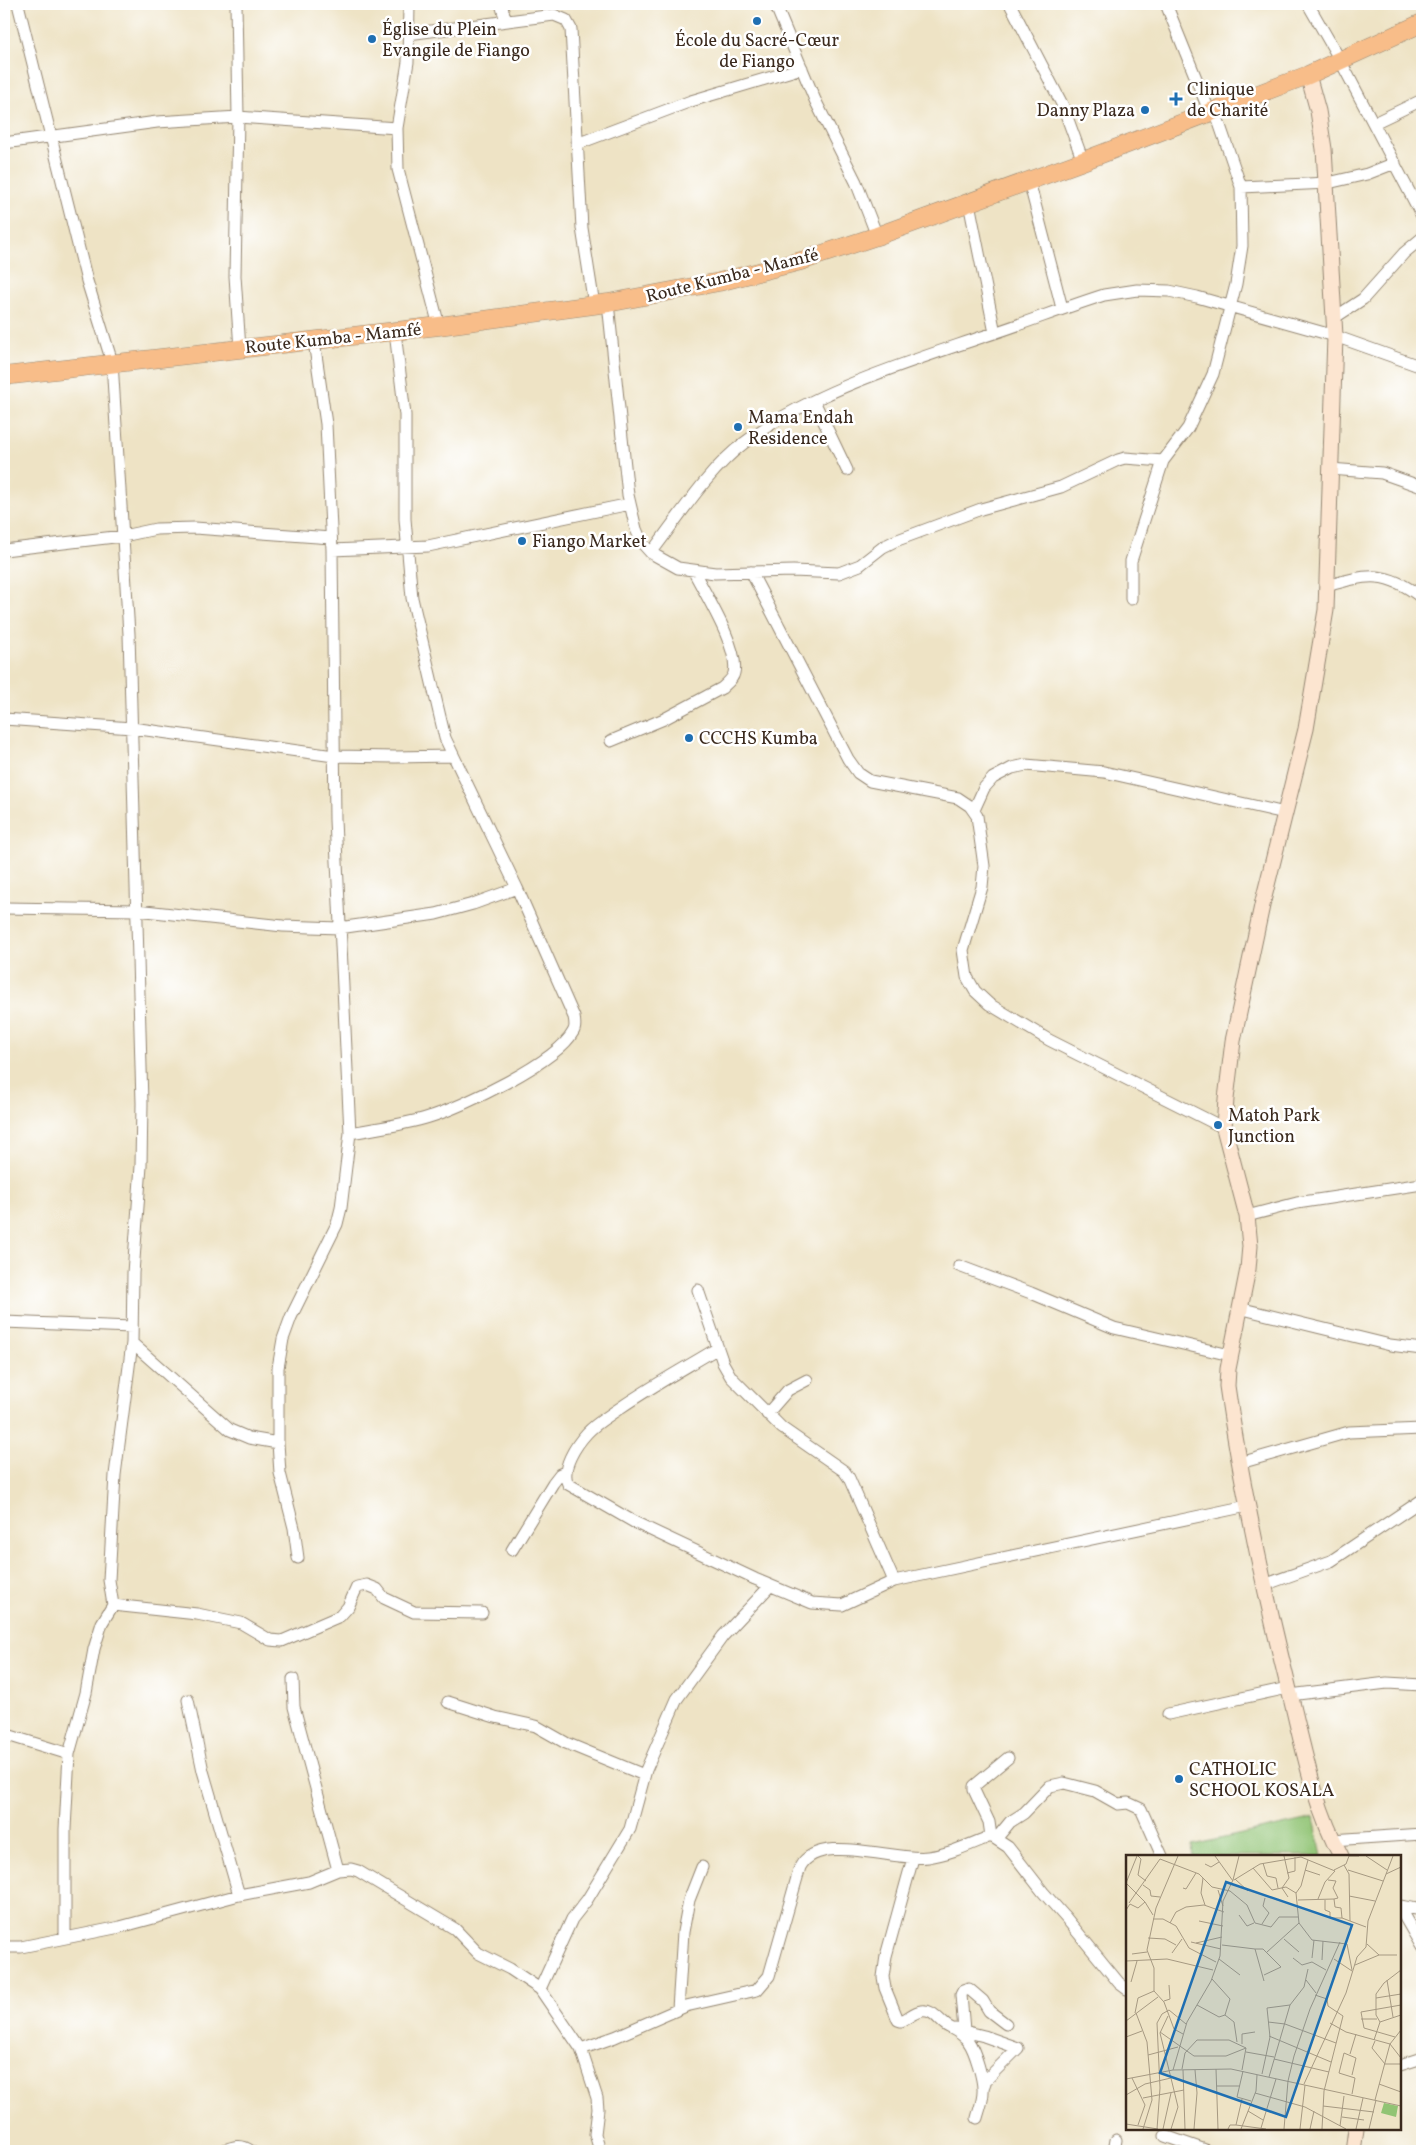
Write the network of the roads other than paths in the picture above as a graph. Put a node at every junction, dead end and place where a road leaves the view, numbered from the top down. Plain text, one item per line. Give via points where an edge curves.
1 (18, 4) edge
2 (236, 4) edge
3 (409, 4) edge
4 (502, 4) edge
5 (775, 4) edge
6 (1010, 4) edge
7 (1166, 4) edge
8 (1308, 4) edge
9 (506, 21) junction
10 (1422, 23) edge
11 (408, 34) junction
12 (1340, 60) junction
13 (802, 68) junction
14 (1308, 75) junction
15 (1422, 100) edge
16 (1212, 112) junction
17 (238, 117) junction
18 (1374, 122) junction
19 (397, 128) junction
20 (52, 136) junction
21 (4, 143) edge
22 (576, 144) junction
23 (1083, 161) junction
24 (1395, 163) junction
25 (1029, 181) junction
26 (1328, 183) junction
27 (1241, 187) junction
28 (969, 203) junction
29 (1422, 216) edge
30 (877, 236) junction
31 (1422, 238) edge
32 (601, 304) junction
33 (1230, 305) junction
34 (1062, 308) junction
35 (1334, 318) junction
36 (439, 326) junction
37 (395, 332) junction
38 (995, 333) junction
39 (1335, 336) junction
40 (314, 341) junction
41 (240, 349) junction
42 (112, 362) junction
43 (1422, 366) edge
44 (4, 376) edge
45 (814, 401) junction
46 (1163, 462) junction
47 (1330, 469) junction
48 (847, 470) dead end
49 (1422, 487) edge
50 (630, 504) junction
51 (124, 536) junction
52 (332, 544) junction
53 (406, 547) junction
54 (4, 550) edge
55 (651, 553) junction
56 (693, 570) junction
57 (751, 572) junction
58 (1326, 586) junction
59 (1131, 598) dead end
60 (1422, 598) edge
61 (4, 719) edge
62 (132, 728) junction
63 (611, 741) dead end
64 (334, 756) junction
65 (452, 756) junction
66 (974, 810) junction
67 (1285, 813) junction
68 (517, 888) junction
69 (4, 908) edge
70 (136, 910) junction
71 (339, 928) junction
72 (1224, 1128) junction
73 (350, 1133) junction
74 (1422, 1184) edge
75 (1247, 1216) junction
76 (959, 1266) dead end
77 (698, 1290) dead end
78 (1239, 1308) junction
79 (4, 1322) edge
80 (132, 1327) junction
81 (132, 1344) junction
82 (718, 1348) junction
83 (1422, 1349) edge
84 (1230, 1355) junction
85 (807, 1380) dead end
86 (767, 1414) junction
87 (1422, 1429) edge
88 (278, 1443) junction
89 (1240, 1463) junction
90 (565, 1472) junction
91 (1422, 1500) edge
92 (1247, 1506) junction
93 (512, 1550) dead end
94 (298, 1558) dead end
95 (894, 1581) junction
96 (1264, 1585) junction
97 (770, 1586) junction
98 (113, 1605) junction
99 (482, 1613) dead end
100 (293, 1679) dead end
101 (1422, 1686) edge
102 (1289, 1691) junction
103 (188, 1700) dead end
104 (448, 1702) dead end
105 (1168, 1714) dead end
106 (4, 1734) edge
107 (68, 1754) junction
108 (1008, 1758) dead end
109 (644, 1775) junction
110 (1422, 1834) edge
111 (994, 1838) junction
112 (1332, 1840) junction
113 (1162, 1855) edge
114 (1340, 1855) edge
115 (913, 1858) junction
116 (702, 1867) dead end
117 (338, 1870) junction
118 (240, 1895) junction
119 (1401, 1908) edge
120 (1401, 1910) edge
121 (1422, 1910) edge
122 (65, 1938) junction
123 (4, 1947) edge
124 (1422, 1947) edge
125 (1126, 1988) edge
126 (540, 1989) junction
127 (678, 2009) junction
128 (1006, 2024) dead end
129 (959, 2029) junction
130 (581, 2049) junction
131 (1422, 2058) edge
132 (1401, 2065) edge
133 (983, 2088) junction
134 (977, 2118) dead end
135 (1356, 2130) edge
136 (1165, 2136) dead end
137 (222, 2151) edge
138 (250, 2151) edge
139 (600, 2151) edge
140 (1208, 2151) edge
141 (1353, 2151) edge

1 - 20 street
2 - 17 street
3 - 11 street
4 - 9 street
5 - 13 street
6 - 23 street via 1063,106
7 - 16 street
8 - 12 street
9 - 11 street
9 - 22 street via 554,15 566,20 571,29
10 - 12 highway, Route Kumba - Mamfé
11 - 19 street via 408,62
12 - 14 highway, Route Kumba - Mamfé
12 - 18 street
13 - 22 street via 691,101
13 - 30 street via 856,182
14 - 16 highway, Route Kumba - Mamfé
14 - 26 main road via 1318,111
15 - 18 street
16 - 23 highway, Route Kumba - Mamfé
16 - 27 street
17 - 19 street
17 - 20 street via 157,122
17 - 41 street via 235,276
18 - 24 street
19 - 36 street via 401,183
20 - 21 street
20 - 42 street via 87,281
22 - 32 street via 582,228
23 - 25 highway, Route Kumba - Mamfé
24 - 26 street via 1367,174
24 - 29 street
25 - 28 highway, Route Kumba - Mamfé
25 - 34 street
26 - 27 street
26 - 35 main road
27 - 33 street via 1242,246
28 - 30 highway, Route Kumba - Mamfé
28 - 38 street
30 - 32 highway, Route Kumba - Mamfé via 728,280
31 - 35 street via 1404,252 1363,299
32 - 36 highway, Route Kumba - Mamfé
32 - 50 street
33 - 34 street via 1169,291 1137,290
33 - 39 street
33 - 46 street via 1213,374 1188,428
34 - 38 street
35 - 39 main road
36 - 37 highway, Route Kumba - Mamfé
37 - 40 highway, Route Kumba - Mamfé
37 - 53 street via 406,415
38 - 45 street via 909,362
39 - 43 street
39 - 47 main road
40 - 41 highway, Route Kumba - Mamfé
40 - 52 street via 326,424
41 - 42 highway, Route Kumba - Mamfé
42 - 44 highway, Route Kumba - Mamfé
42 - 51 street
45 - 48 street
45 - 55 street via 762,430 720,464
46 - 57 street via 1118,460 1061,487 981,509 896,540 860,565 839,573
46 - 59 street via 1131,561
47 - 49 street via 1382,473
47 - 58 main road
50 - 53 street via 428,546
50 - 55 street via 636,529
51 - 52 street via 156,529 195,528
51 - 54 street
51 - 62 street
52 - 53 street
52 - 64 street
53 - 65 street via 414,607
55 - 56 street via 678,568
56 - 57 street
56 - 63 street via 723,627 734,658 734,672 722,688 664,719
57 - 66 street via 848,760 858,773 870,781 958,798
58 - 60 street via 1366,575 1381,576 1402,584
58 - 67 main road via 1326,610 1306,729
61 - 62 street
62 - 64 street
62 - 70 street
64 - 65 street
64 - 71 street
65 - 68 street
66 - 67 street via 984,788 993,778 1012,768 1026,766 1104,772
66 - 72 street via 984,866 982,887 963,950 967,977 974,991 988,1004 1049,1040
67 - 72 main road via 1233,1041
68 - 71 street via 436,914
68 - 73 street via 574,1017 574,1032 532,1068 460,1105 431,1117
69 - 70 street
70 - 71 street via 283,926
70 - 80 street via 142,1166
71 - 73 street
72 - 75 main road
73 - 88 street via 337,1224 283,1339 278,1378
74 - 75 street via 1297,1203
75 - 78 main road via 1250,1246
76 - 84 street via 1114,1328
77 - 82 street
78 - 83 street via 1390,1346
78 - 84 main road
79 - 80 street
80 - 81 street
81 - 88 street via 230,1430 249,1438
81 - 98 street via 115,1475 109,1580
82 - 86 street via 731,1377
82 - 90 street via 596,1424 578,1446
84 - 89 main road via 1228,1386
85 - 86 street via 788,1390
86 - 95 street via 806,1446 844,1471
87 - 89 street via 1350,1432
88 - 94 street via 281,1479
89 - 92 main road
90 - 93 street via 553,1483
90 - 97 street via 568,1484 574,1489 634,1522
91 - 96 street via 1331,1561
92 - 95 street
92 - 96 main road
95 - 97 street via 842,1605 812,1603
96 - 102 main road
97 - 109 street via 734,1622 683,1689
98 - 99 street via 197,1614 241,1623 270,1640 282,1641 340,1616 358,1587 367,1585 377,1589 384,1598 414,1612
98 - 107 street via 99,1632
100 - 117 street via 294,1707
101 - 102 street via 1387,1684
102 - 105 street
102 - 112 main road via 1315,1796
103 - 118 street via 203,1771
104 - 109 street via 536,1726 566,1743
106 - 107 street
107 - 122 street
108 - 111 street via 974,1786
109 - 126 street via 630,1829 572,1919
110 - 112 street
111 - 113 street via 1050,1786 1064,1783 1096,1792 1118,1804 1128,1803 1141,1809
111 - 115 street via 946,1853
111 - 125 street via 1008,1848
112 - 114 main road
115 - 127 street via 835,1848 812,1854 800,1867 764,1985 757,1990
115 - 129 street via 886,1956 885,1988 901,2022 919,2011 926,2011 946,2026
116 - 127 street via 689,1900
117 - 118 street via 309,1882
117 - 126 street via 358,1871 396,1893 455,1929 478,1953
118 - 122 street
119 - 121 street
120 - 124 street
122 - 123 street
126 - 130 street
127 - 130 street
128 - 129 street via 969,1989 961,1995
129 - 133 street via 975,2054
129 - 133 street via 1018,2048 986,2080
130 - 139 street via 597,2098 595,2134
131 - 132 street
133 - 134 street
135 - 141 main road
136 - 140 street
137 - 138 street via 236,2146

